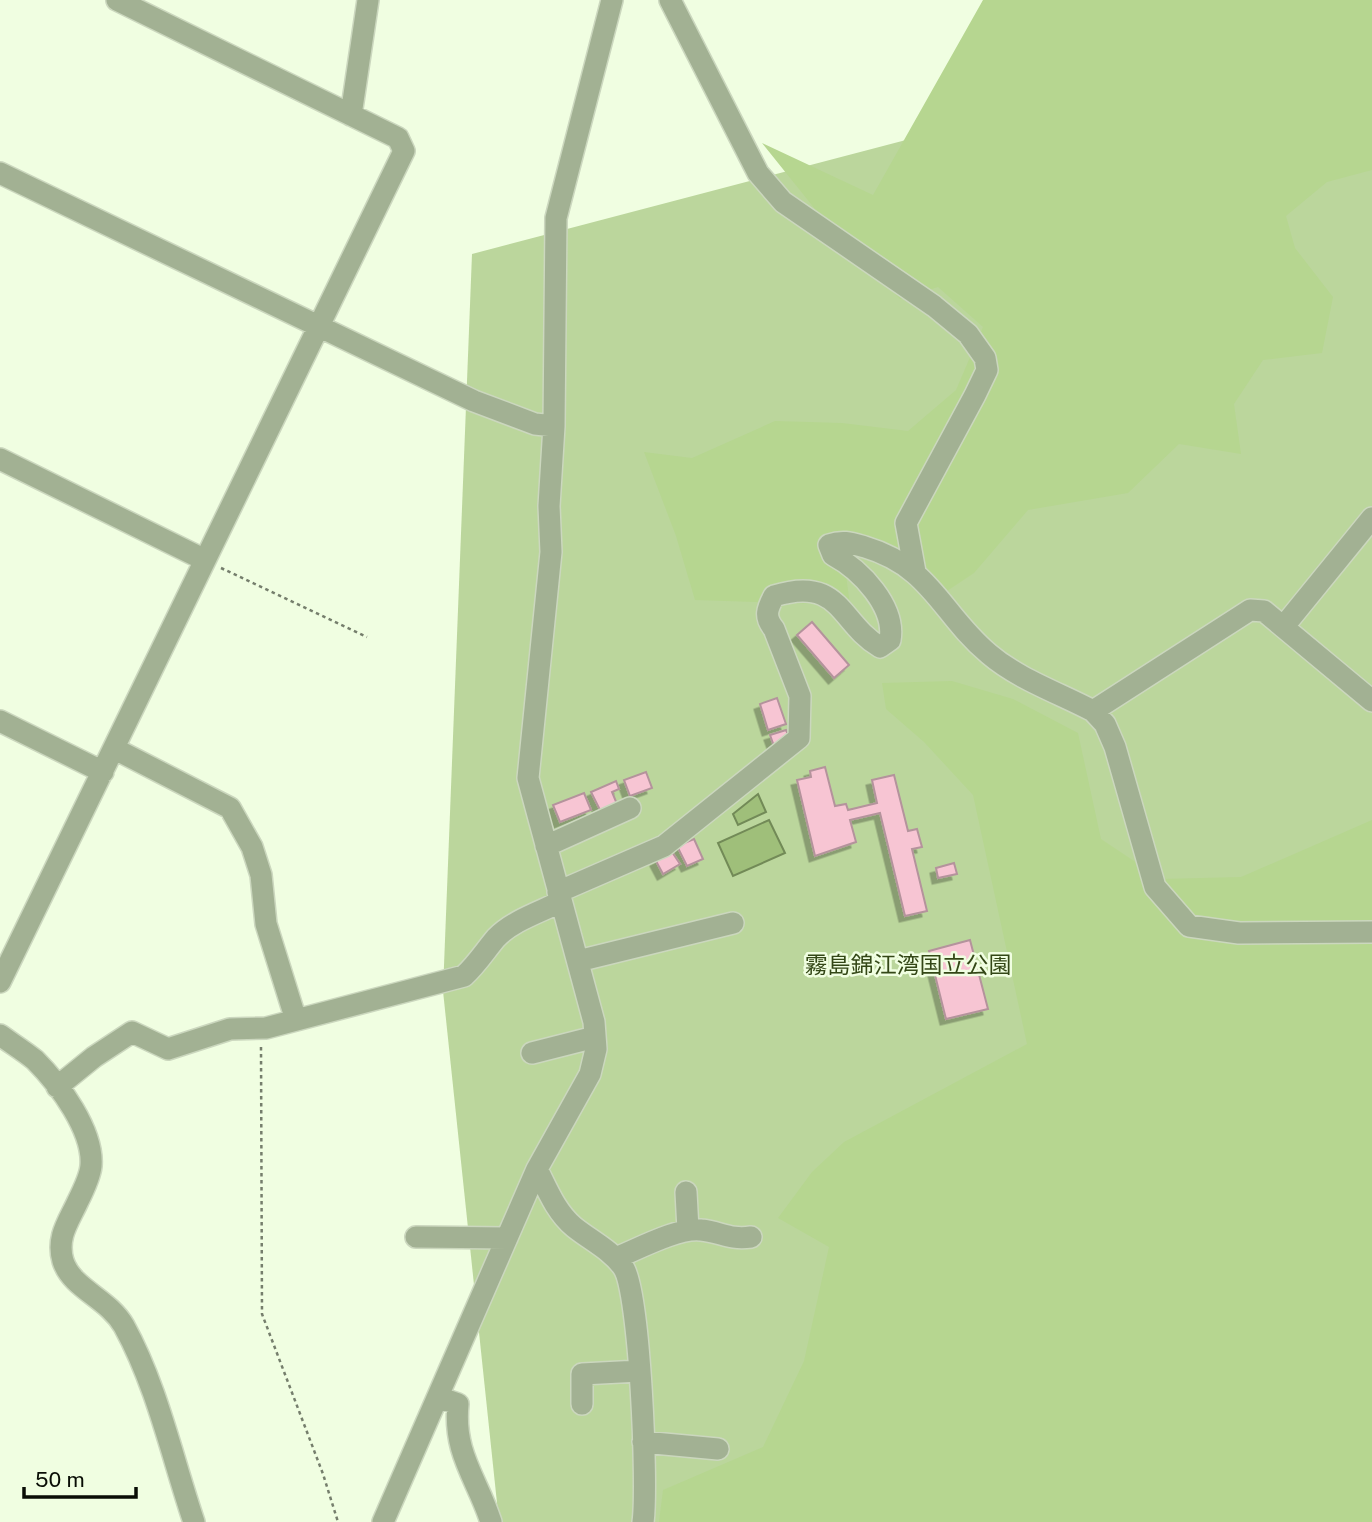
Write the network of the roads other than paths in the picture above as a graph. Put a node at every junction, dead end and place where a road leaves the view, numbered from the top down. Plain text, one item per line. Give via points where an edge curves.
1 (117, 0) edge
2 (368, 0) edge
3 (612, 0) edge
4 (670, 0) edge
5 (351, 115) junction
6 (0, 173) edge
7 (318, 326) junction
8 (554, 426) junction
9 (0, 459) edge
10 (1372, 518) edge
11 (205, 560) junction
12 (915, 572) junction
13 (1284, 626) junction
14 (1372, 701) edge
15 (1093, 711) junction
16 (0, 721) edge
17 (115, 749) junction
18 (103, 772) junction
19 (630, 808) dead end
20 (545, 846) junction
21 (559, 897) junction
22 (733, 923) dead end
23 (1372, 932) edge
24 (578, 961) junction
25 (0, 982) edge
26 (296, 1020) junction
27 (0, 1035) edge
28 (595, 1037) junction
29 (532, 1053) dead end
30 (57, 1087) junction
31 (537, 1169) junction
32 (686, 1192) dead end
33 (688, 1230) junction
34 (416, 1237) dead end
35 (751, 1237) dead end
36 (506, 1238) junction
37 (616, 1258) junction
38 (639, 1370) junction
39 (438, 1397) junction
40 (582, 1404) dead end
41 (643, 1443) junction
42 (718, 1449) dead end
43 (194, 1522) edge
44 (383, 1522) edge
45 (491, 1522) edge
46 (643, 1522) edge

1 - 5 street
2 - 5 street
3 - 8 street via 556,218
4 - 12 street via 758,173 783,202 943,313 968,334 985,358 987,370 906,523
5 - 7 street via 398,138 404,151
6 - 7 street
7 - 8 street via 474,401
7 - 11 street
8 - 20 street via 551,552 528,778
9 - 11 street
10 - 13 street
11 - 17 street
12 - 15 street via 989,654
12 - 21 street via 891,555 842,541 829,545 833,555 853,565 866,581 887,614 890,640 880,647 869,641 831,599 793,590 774,596 767,609 768,621 800,696 799,738 664,846
13 - 14 street
13 - 15 street via 1264,611 1250,610
15 - 23 street via 1115,747 1155,887 1189,926 1239,933
16 - 18 street
17 - 18 street
17 - 26 street via 230,808 261,875 266,924
18 - 25 street
19 - 20 street
20 - 21 street
21 - 24 street
21 - 26 street via 496,938 464,976
22 - 24 street
24 - 28 street
26 - 30 street via 267,1028 230,1030 168,1049 132,1032
27 - 30 street via 34,1060
28 - 29 street
28 - 31 street via 590,1074
30 - 43 street via 89,1143 91,1168 62,1230 62,1259 72,1279 100,1298 123,1324 155,1398
31 - 36 street
31 - 37 street via 565,1218
32 - 33 street
33 - 35 street via 734,1240
33 - 37 street
34 - 36 street
36 - 39 street
37 - 38 street via 631,1284
38 - 40 street via 582,1374
38 - 41 street
39 - 44 street
39 - 45 street via 458,1404 456,1428 463,1462
41 - 42 street
41 - 46 street

